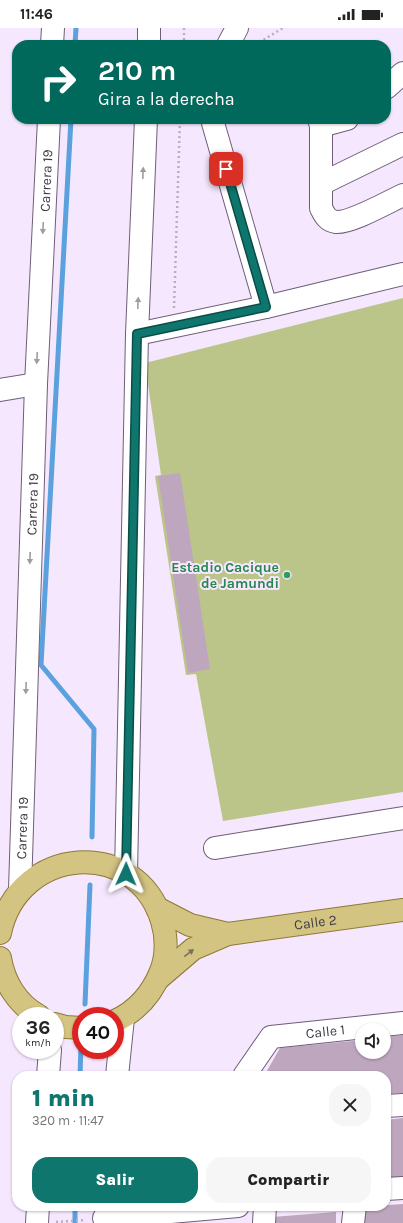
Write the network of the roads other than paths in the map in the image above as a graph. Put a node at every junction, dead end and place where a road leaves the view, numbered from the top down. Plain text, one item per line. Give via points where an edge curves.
1 (53, 28) edge
2 (149, 28) edge
3 (237, 28) edge
4 (52, 40) edge
5 (149, 40) edge
6 (231, 40) edge
7 (403, 73) edge
8 (391, 84) edge
9 (48, 124) edge
10 (146, 124) edge
11 (211, 124) edge
12 (320, 124) edge
13 (403, 144) edge
14 (321, 184) junction
15 (403, 195) edge
16 (403, 274) edge
17 (266, 307) junction
18 (137, 334) junction
19 (36, 384) junction
20 (0, 390) edge
21 (403, 818) edge
22 (215, 848) dead end
23 (126, 874) junction
24 (20, 890) junction
25 (157, 908) junction
26 (403, 910) edge
27 (2, 922) edge
28 (228, 934) junction
29 (0, 958) edge
30 (159, 978) junction
31 (7, 990) edge
32 (27, 1007) edge
33 (124, 1015) edge
34 (403, 1023) edge
35 (49, 1059) edge
36 (118, 1059) edge
37 (48, 1071) edge
38 (118, 1071) edge
39 (247, 1071) edge
40 (403, 1105) edge
41 (391, 1106) edge
42 (403, 1188) edge
43 (391, 1189) edge
44 (38, 1211) edge
45 (216, 1211) edge
46 (265, 1211) edge
47 (354, 1211) edge
48 (99, 1217) edge
49 (190, 1217) edge
50 (37, 1223) edge
51 (264, 1223) edge
52 (353, 1223) edge

1 - 4 street
2 - 5 street
3 - 6 street
7 - 8 street
9 -> 19 street, Carrera 19
18 -> 10 street
11 - 17 street
12 - 14 street
13 - 14 street
14 - 15 street via 321,208 325,217 335,222 350,220
16 - 17 street
17 - 18 street
18 - 23 street
19 - 20 street
19 -> 24 street, Carrera 19
21 - 22 street
23 - 24 main road via 116,868 94,863 70,863 38,875
23 - 25 main road via 152,898
24 - 27 main road
25 - 28 main road, Calle 2 via 190,925
25 - 30 main road via 166,940
26 - 28 main road, Calle 2
30 -> 28 main road, Calle 2 via 193,949
29 - 31 main road
30 - 33 main road via 140,1004
31 - 32 main road
34 - 39 street, Calle 1 via 271,1037
35 - 37 street
36 - 38 street
40 - 41 street
42 - 43 street
44 - 50 street
45 - 49 street
46 - 51 street
47 - 52 street
48 - 49 street

